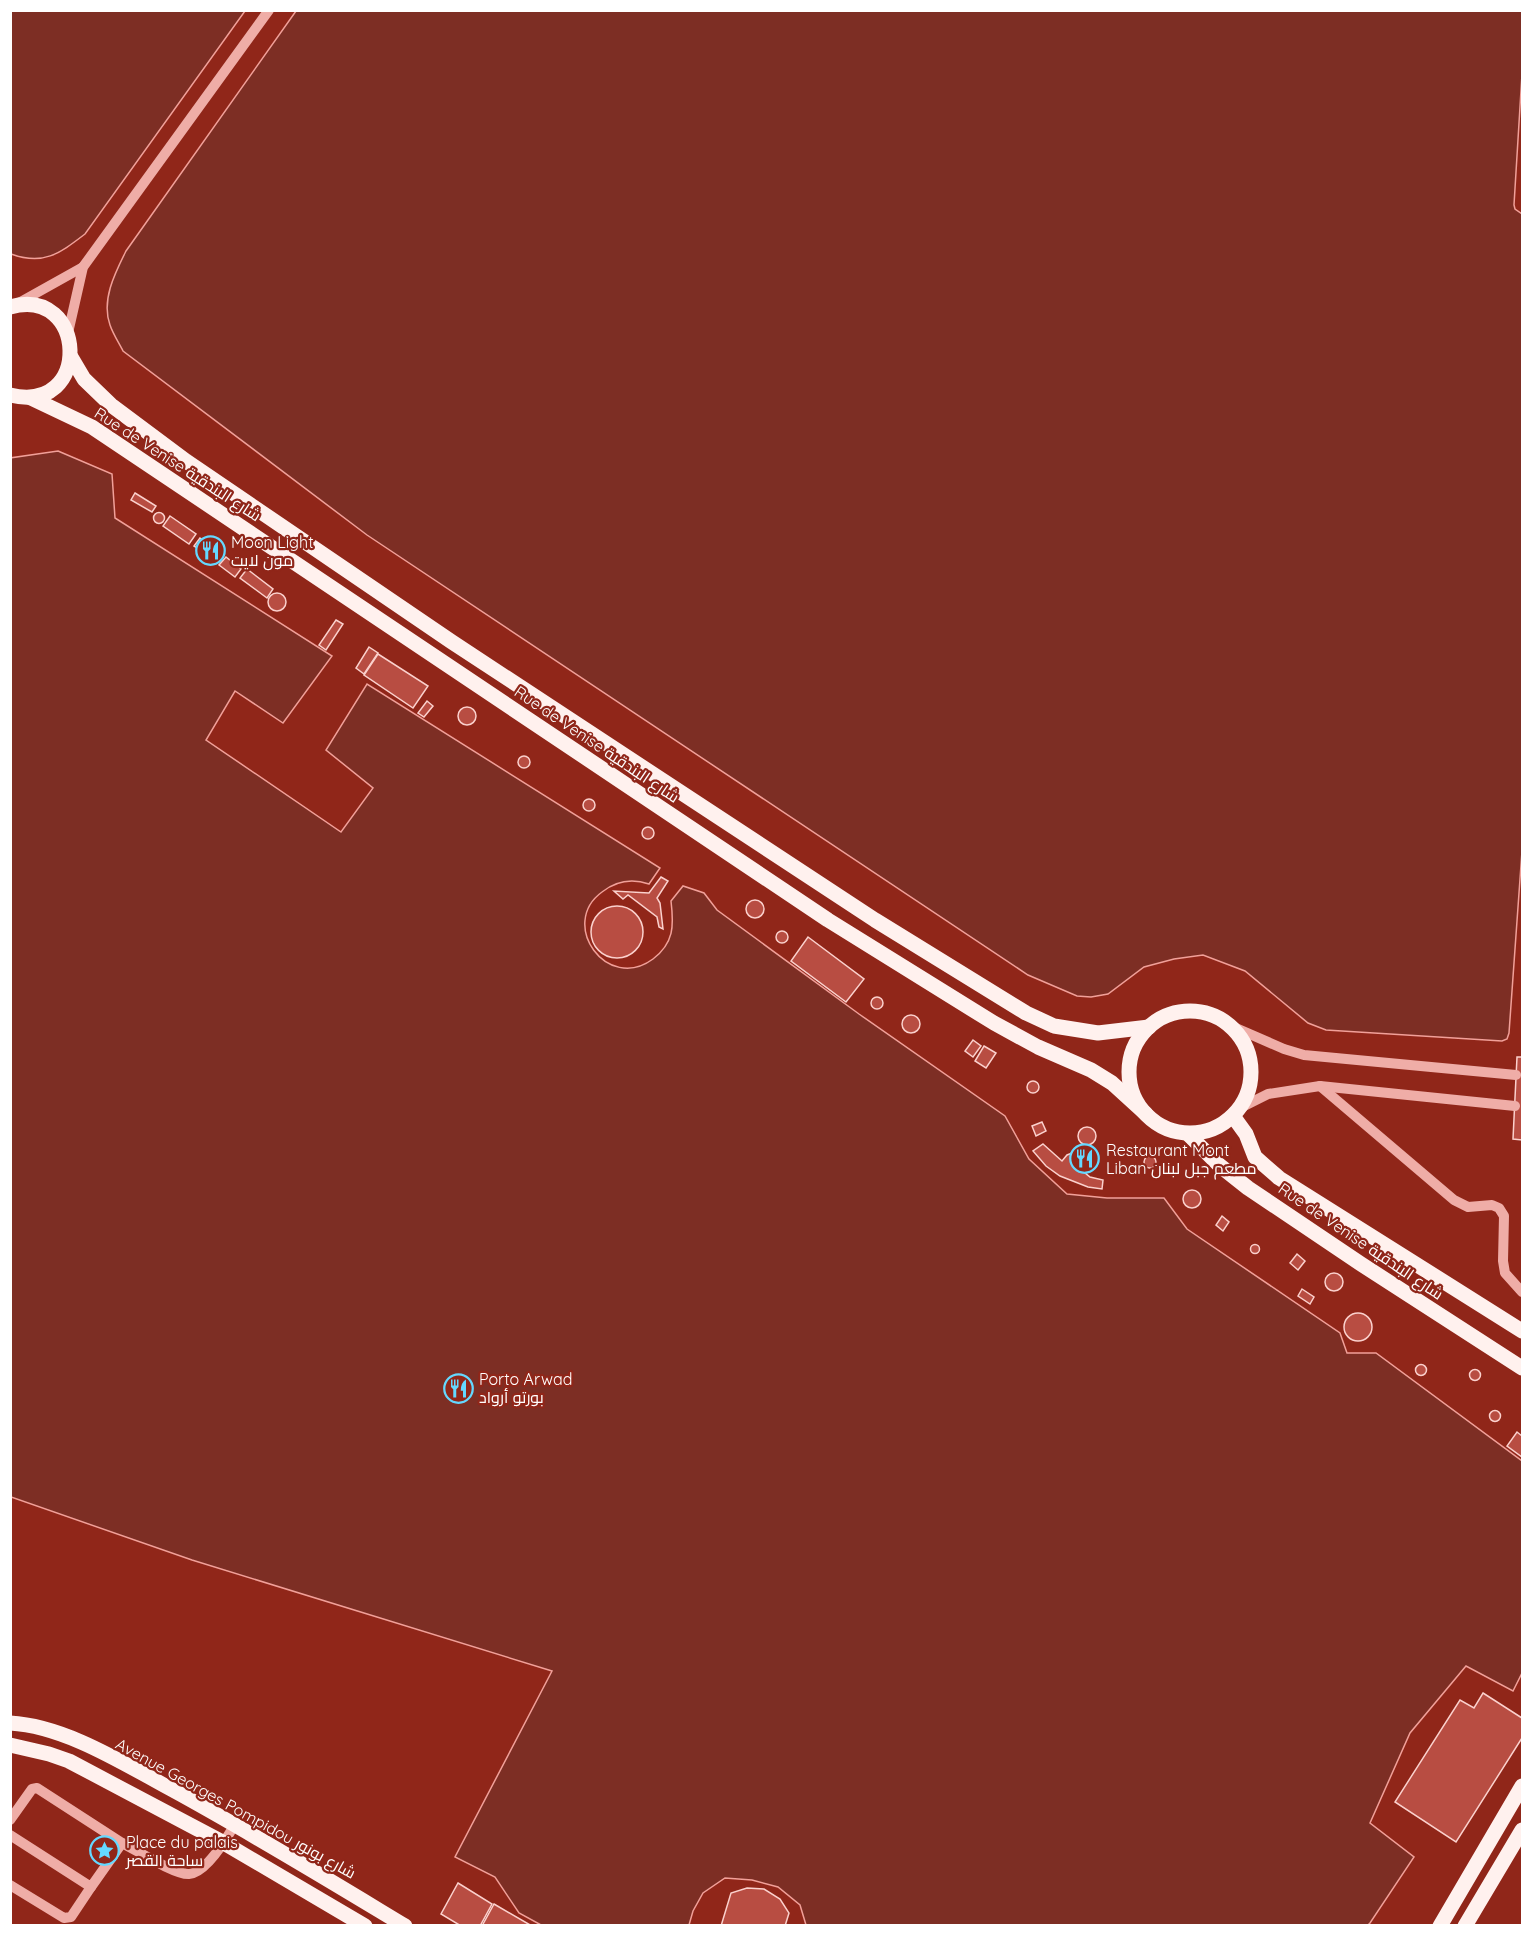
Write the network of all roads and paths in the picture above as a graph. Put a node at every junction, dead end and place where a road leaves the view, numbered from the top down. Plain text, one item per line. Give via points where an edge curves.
1 (269, 10) edge
2 (83, 267) junction
3 (12, 306) edge
4 (68, 333) junction
5 (71, 357) junction
6 (18, 399) edge
7 (1229, 1025) junction
8 (1149, 1027) junction
9 (1516, 1075) dead end
10 (1320, 1086) junction
11 (1515, 1106) dead end
12 (1236, 1112) junction
13 (1146, 1114) junction
14 (1188, 1134) junction
15 (1522, 1292) edge
16 (1522, 1331) edge
17 (1522, 1368) edge
18 (10, 1723) edge
19 (55, 1732) junction
20 (10, 1745) edge
21 (49, 1754) junction
22 (1522, 1786) edge
23 (10, 1820) edge
24 (235, 1824) junction
25 (1522, 1830) edge
26 (10, 1835) edge
27 (122, 1843) junction
28 (224, 1843) junction
29 (10, 1885) edge
30 (92, 1887) junction
31 (365, 1926) edge
32 (405, 1926) edge
33 (1440, 1926) edge
34 (1465, 1926) edge

1 - 2 street
2 - 3 street
2 - 4 street
3 - 4 main road via 27,304 46,310 61,321
4 - 5 main road
5 - 6 main road via 58,384 46,393
5 - 8 main road, Rue de Venise شارع البندقية via 84,379 111,405 186,460 452,642 875,920 1026,1013 1054,1026 1098,1033
6 - 13 main road, Rue de Venise شارع البندقية via 68,415 100,433 828,920 994,1023 1091,1070
7 - 8 main road via 1198,1011 1165,1016
7 - 9 street via 1304,1055
7 - 12 main road via 1247,1049 1251,1064 1247,1095
8 - 13 main road via 1131,1060 1130,1079 1135,1098
10 - 11 street
10 - 12 street via 1268,1094
10 - 15 street via 1454,1200 1468,1207 1499,1208 1504,1216 1505,1273
12 - 14 main road via 1219,1126
12 - 16 main road, Rue de Venise شارع البندقية via 1255,1157 1279,1178
13 - 14 main road via 1157,1124
14 - 17 main road, Rue de Venise شارع البندقية via 1248,1188
18 - 19 main road, Avenue Georges Pompidou شارع بونور
19 - 21 main road
19 - 24 main road, Avenue Georges Pompidou شارع بونور via 134,1768
20 - 21 main road
21 - 28 main road
22 - 33 main road
23 - 27 street via 32,1789 37,1788
24 - 28 street
24 - 32 main road, Avenue Georges Pompidou شارع بونور
25 - 34 main road
26 - 30 street
27 - 28 street via 177,1872 189,1874 200,1870
27 - 30 street
28 - 31 main road
29 - 30 street via 64,1918 71,1917

